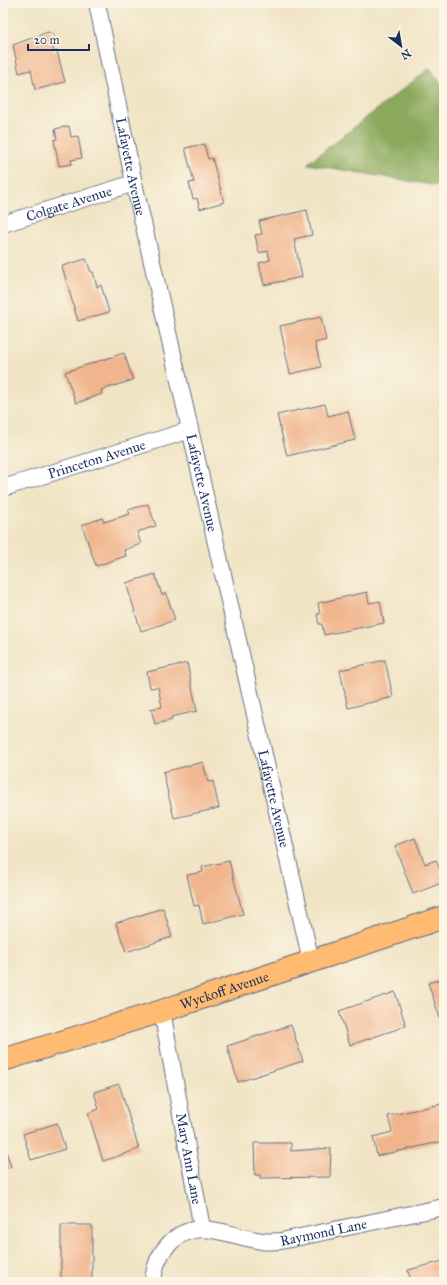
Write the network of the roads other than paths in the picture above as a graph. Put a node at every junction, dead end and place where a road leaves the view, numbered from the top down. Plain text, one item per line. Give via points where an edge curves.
1 (97, 3) edge
2 (134, 183) junction
3 (3, 224) edge
4 (190, 430) junction
5 (3, 488) edge
6 (444, 917) edge
7 (310, 961) junction
8 (162, 1010) junction
9 (3, 1060) edge
10 (444, 1207) edge
11 (202, 1228) junction
12 (153, 1282) edge

1 - 2 street, Lafayette Avenue
2 - 3 street, Colgate Avenue
2 - 4 street, Lafayette Avenue
4 - 5 street, Princeton Avenue
4 - 7 street, Lafayette Avenue
6 - 7 main road, Wyckoff Avenue
7 - 8 main road, Wyckoff Avenue
8 - 9 main road, Wyckoff Avenue
8 - 11 street, Mary Ann Lane
10 - 11 street, Raymond Lane via 281,1241 262,1241
11 - 12 street via 173,1239 161,1252 155,1265

